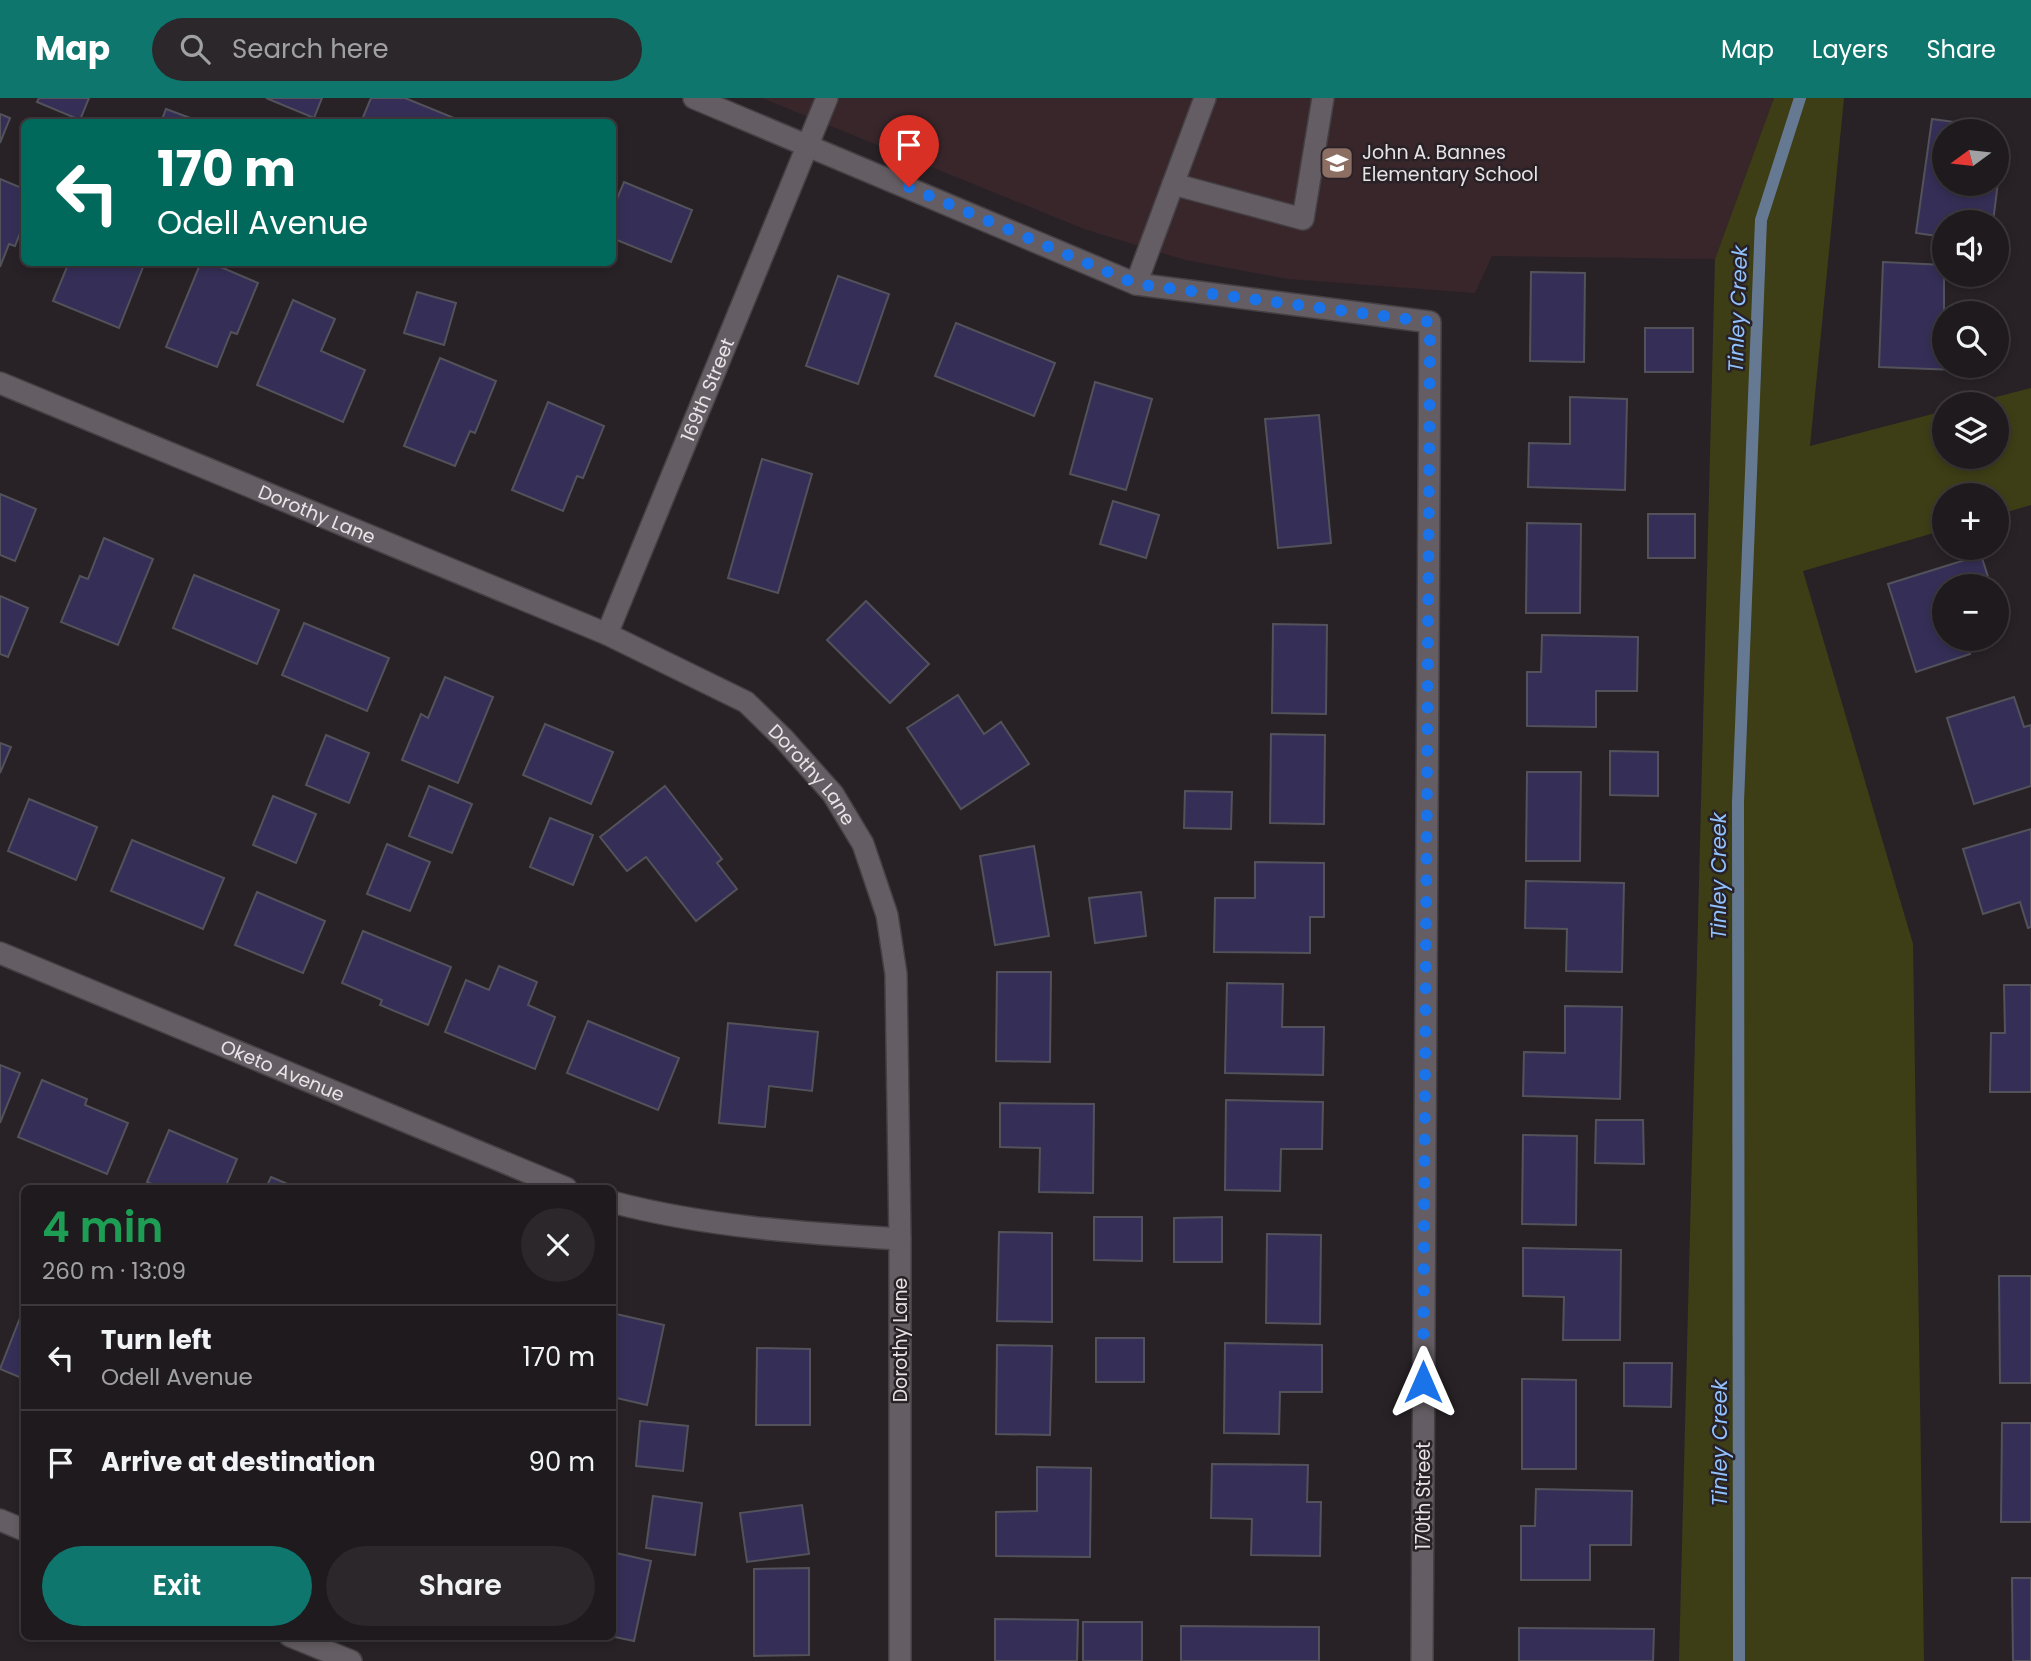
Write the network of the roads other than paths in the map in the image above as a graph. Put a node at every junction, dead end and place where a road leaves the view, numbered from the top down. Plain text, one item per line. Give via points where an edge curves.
1 (694, 98) edge
2 (827, 98) edge
3 (1205, 98) edge
4 (1322, 98) edge
5 (719, 103) edge
6 (807, 144) junction
7 (1173, 184) junction
8 (1136, 284) junction
9 (0, 383) edge
10 (607, 634) junction
11 (0, 953) edge
12 (559, 1185) edge
13 (616, 1203) edge
14 (900, 1238) junction
15 (0, 1520) edge
16 (21, 1529) edge
17 (300, 1640) edge
18 (351, 1661) edge
19 (900, 1661) edge
20 (1422, 1661) edge

1 - 5 street
2 - 6 street, 169th Street
3 - 7 street
4 - 7 street via 1303,219
5 - 6 street
6 - 8 street
6 - 10 street, 169th Street
7 - 8 street
8 - 20 street, 170th Street via 1430,322
9 - 10 street, Dorothy Lane
10 - 14 street, Dorothy Lane via 746,702 833,794 863,844 887,915 896,974
11 - 12 street, Oketo Avenue
13 - 14 street via 730,1226
14 - 19 street, Dorothy Lane
15 - 16 street
17 - 18 street

